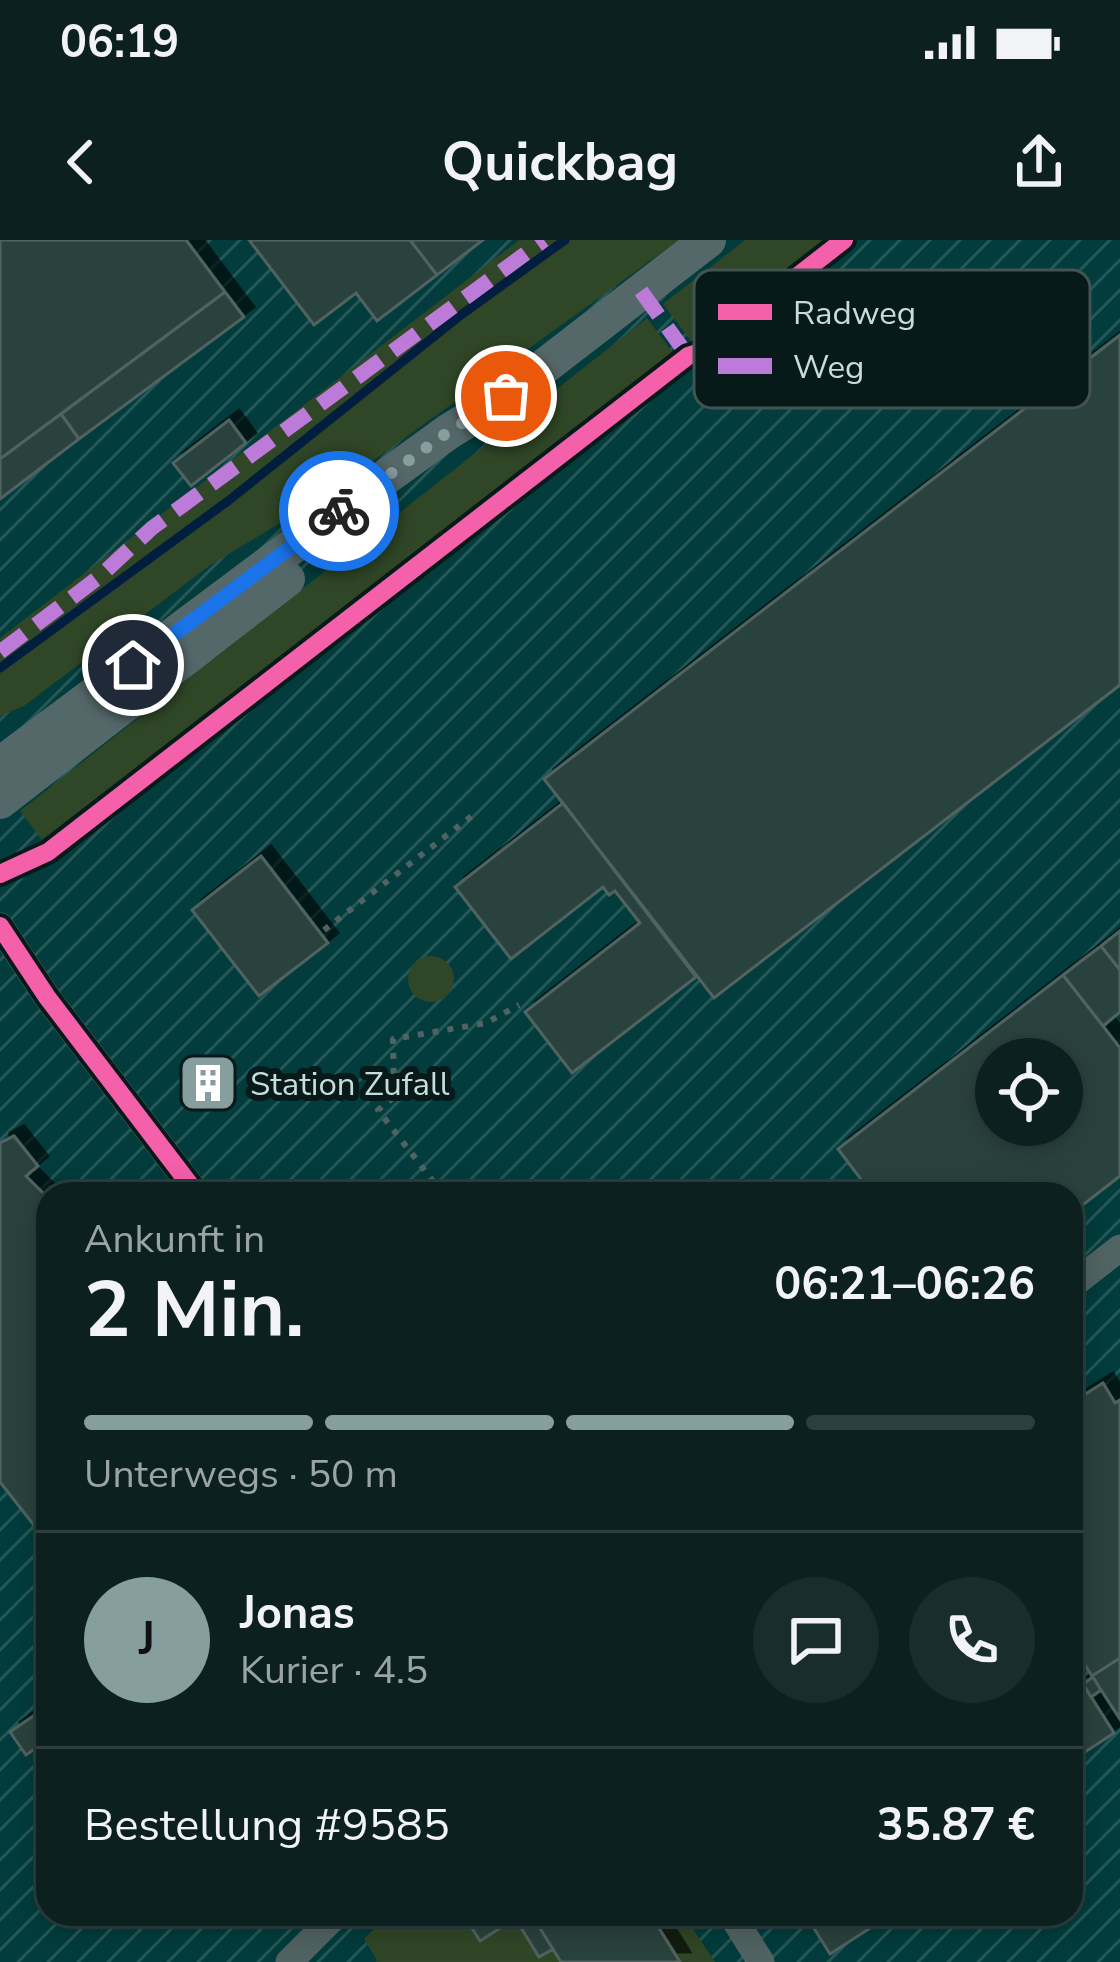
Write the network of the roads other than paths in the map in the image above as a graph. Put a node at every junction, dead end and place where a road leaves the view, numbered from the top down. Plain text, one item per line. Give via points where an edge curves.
1 (708, 240) edge
2 (506, 396) junction
3 (60, 720) junction
4 (0, 738) edge
5 (0, 765) edge
6 (0, 801) edge
7 (0, 926) edge
8 (0, 949) edge
9 (47, 997) junction
10 (187, 1182) edge
11 (1120, 1248) edge
12 (1083, 1277) edge
13 (325, 1926) edge
14 (738, 1926) edge
15 (289, 1962) edge
16 (761, 1962) edge

1 - 2 main road
2 - 3 main road
2 - 6 main road via 440,457
3 - 4 main road
3 - 5 main road
7 - 9 street
8 - 9 street
9 - 10 street
11 - 12 street
13 - 15 street
14 - 16 street

